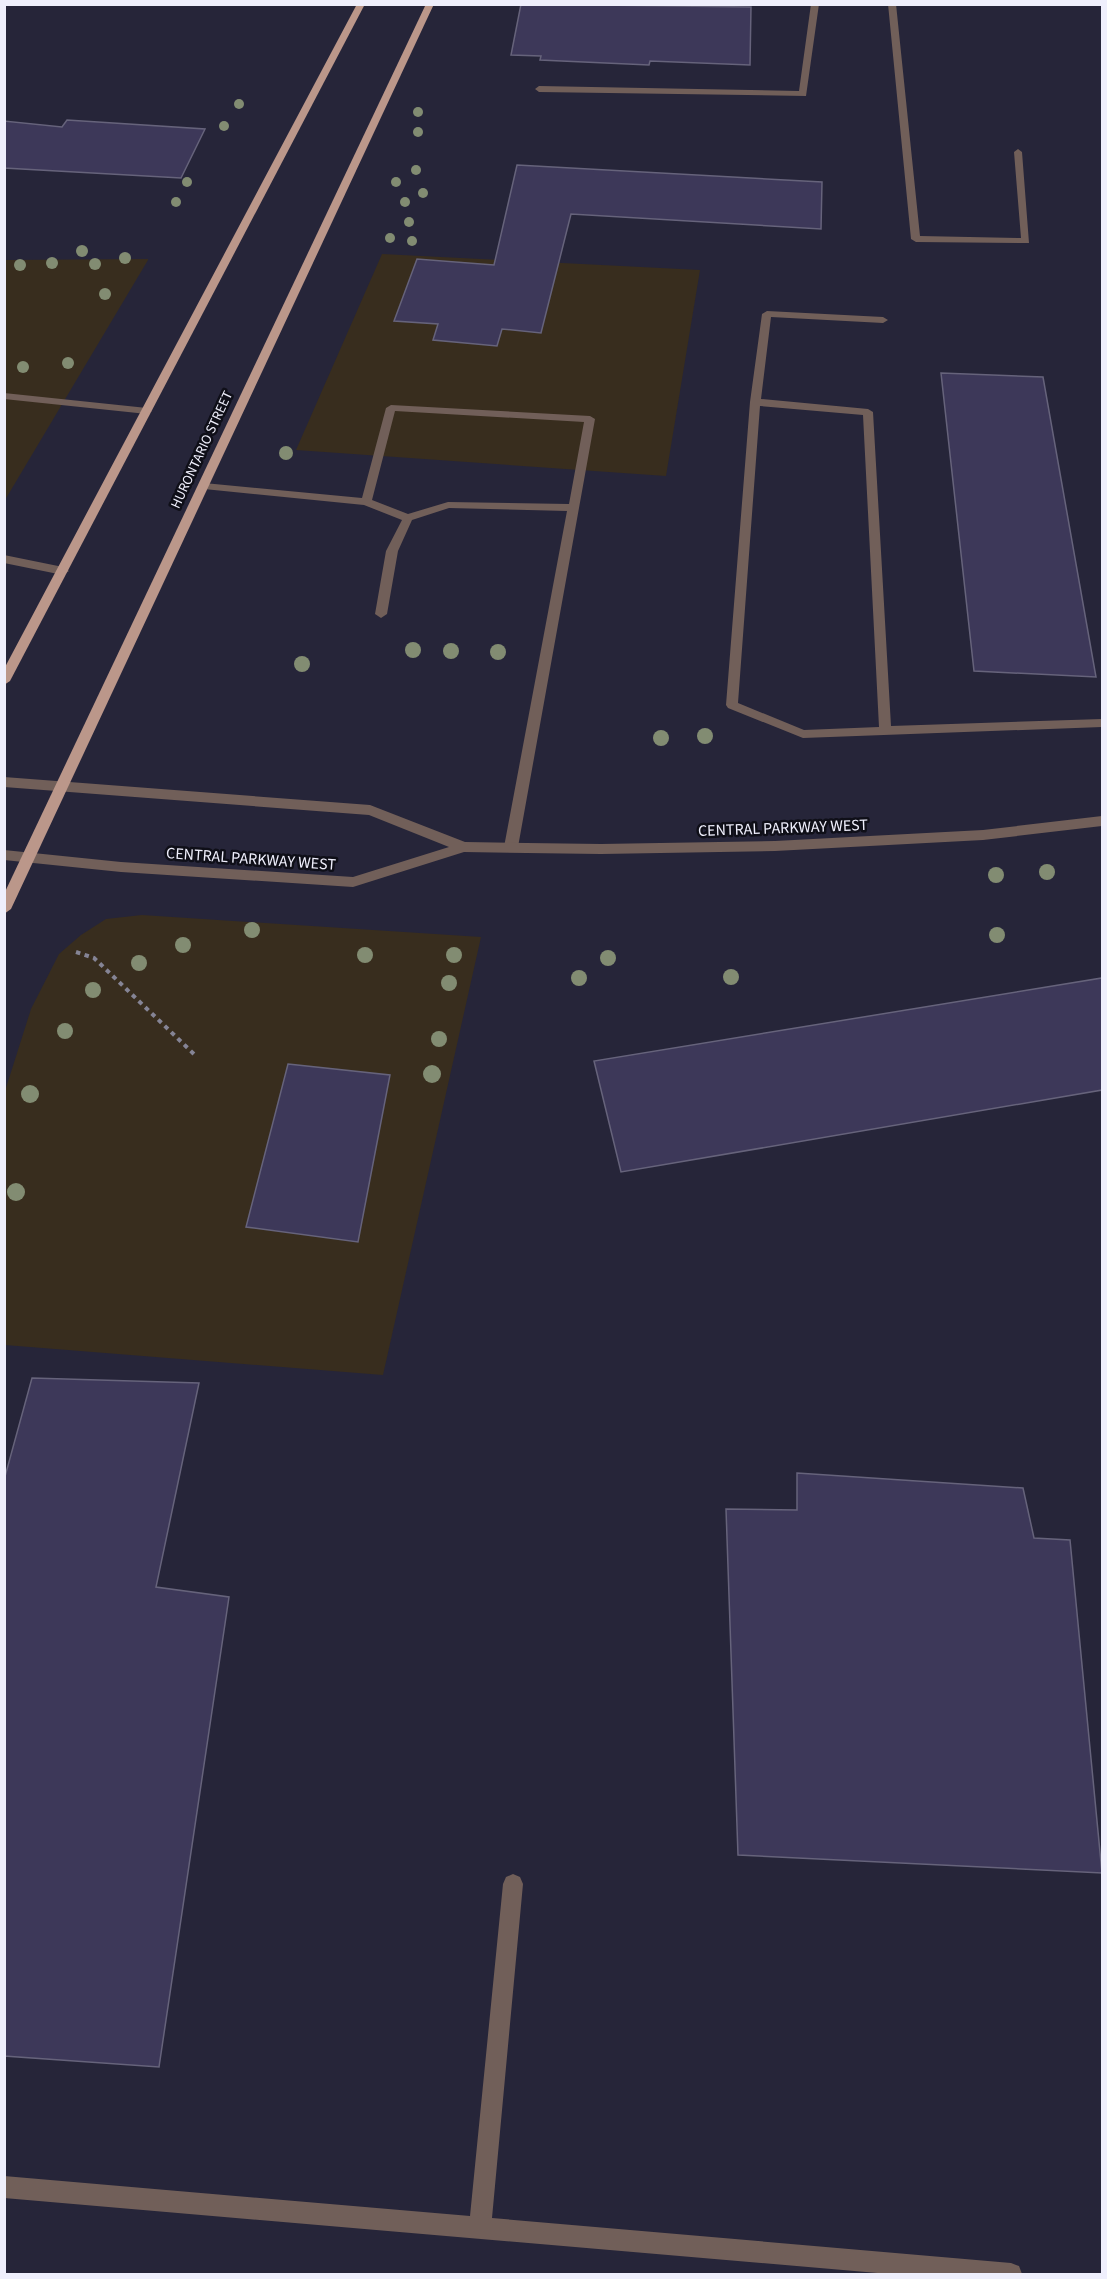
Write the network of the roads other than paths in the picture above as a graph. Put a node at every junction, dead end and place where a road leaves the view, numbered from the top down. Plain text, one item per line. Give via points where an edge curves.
1 (362, 4) edge
2 (430, 4) edge
3 (816, 4) edge
4 (892, 4) edge
5 (540, 89) dead end
6 (1018, 152) dead end
7 (883, 320) dead end
8 (6, 399) edge
9 (754, 402) junction
10 (147, 411) junction
11 (204, 486) junction
12 (366, 502) junction
13 (573, 508) junction
14 (408, 518) junction
15 (4, 559) edge
16 (63, 571) junction
17 (381, 614) dead end
18 (4, 681) edge
19 (1102, 723) edge
20 (885, 731) junction
21 (4, 782) edge
22 (63, 787) junction
23 (1102, 821) edge
24 (464, 847) junction
25 (512, 847) junction
26 (4, 855) edge
27 (30, 858) junction
28 (4, 909) edge
29 (513, 1884) dead end
30 (4, 2187) edge
31 (480, 2228) junction
32 (1011, 2274) edge

1 - 10 main road
2 - 11 main road, HURONTARIO STREET
3 - 5 street via 803,94
4 - 6 street via 916,239 1026,241
7 - 9 street via 767,314
8 - 10 street
9 - 20 street via 868,412
9 - 20 street via 732,705 803,734
10 - 16 main road
11 - 12 street
11 - 22 main road, HURONTARIO STREET
12 - 13 street via 391,408 590,419
12 - 14 street
13 - 14 street via 448,505
13 - 25 street
14 - 17 street via 392,551
15 - 16 street
16 - 18 main road
19 - 20 street
21 - 22 street, CENTRAL PARKWAY WEST
22 - 24 street, CENTRAL PARKWAY WEST via 370,810
22 - 27 main road, HURONTARIO STREET
23 - 25 street, CENTRAL PARKWAY WEST via 983,835 775,846
24 - 25 street, CENTRAL PARKWAY WEST
24 - 27 street, CENTRAL PARKWAY WEST via 353,882
26 - 27 street, CENTRAL PARKWAY WEST
27 - 28 main road, HURONTARIO STREET
29 - 31 street
30 - 31 street
31 - 32 street

